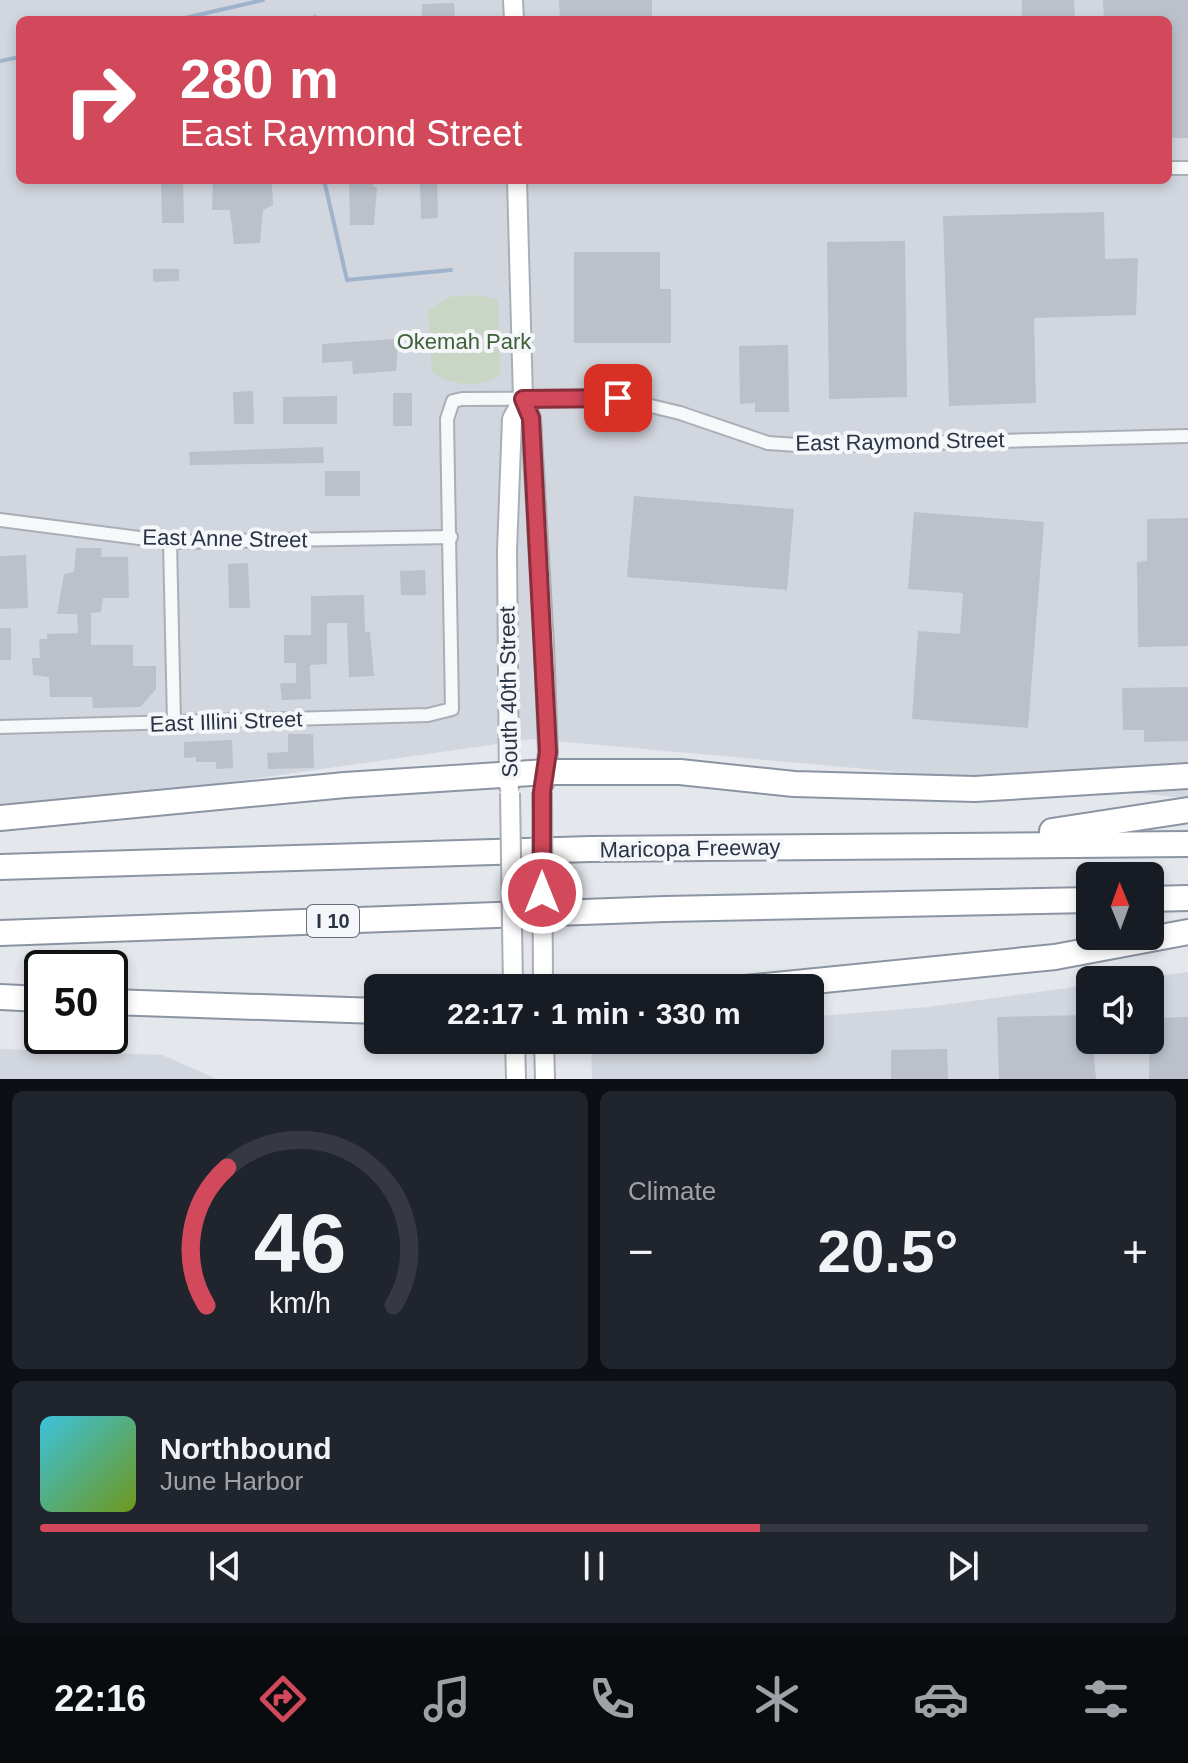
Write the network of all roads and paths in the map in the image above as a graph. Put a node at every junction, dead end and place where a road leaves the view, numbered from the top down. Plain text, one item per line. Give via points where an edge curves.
1 (517, 184) edge
2 (523, 399) junction
3 (1188, 436) edge
4 (0, 520) edge
5 (451, 537) junction
6 (170, 542) junction
7 (174, 722) junction
8 (0, 727) edge
9 (1188, 776) edge
10 (544, 782) junction
11 (509, 784) junction
12 (1188, 810) edge
13 (0, 818) edge
14 (1188, 844) edge
15 (929, 845) junction
16 (0, 867) edge
17 (1188, 898) edge
18 (1164, 899) edge
19 (1076, 900) edge
20 (1188, 932) edge
21 (0, 933) edge
22 (513, 974) edge
23 (543, 974) edge
24 (824, 980) edge
25 (0, 997) edge
26 (24, 998) edge
27 (128, 1003) edge
28 (364, 1011) edge
29 (515, 1054) edge
30 (544, 1054) edge
31 (516, 1079) edge
32 (545, 1079) edge

1 - 2 main road, South 40th Street
2 - 3 street, East Raymond Street via 618,398 768,443 812,446
2 - 5 street via 462,399 447,410
2 - 10 main road, South 40th Street via 531,418 535,477
2 - 11 main road, South 40th Street via 512,419 507,551
4 - 6 street, East Anne Street
5 - 6 street, East Anne Street
5 - 7 street, East Illini Street via 452,709 428,715
6 - 7 street
7 - 8 street, East Illini Street
9 - 10 highway via 975,789 794,784 680,772
10 - 11 highway
10 - 23 main road, South 40th Street, bridge
11 - 13 highway via 345,785
11 - 22 main road, South 40th Street, bridge
12 - 15 highway
14 - 15 highway, Maricopa Freeway
15 - 16 highway, Maricopa Freeway via 591,849
17 - 18 highway
19 - 21 highway, I 10
20 - 24 highway via 1055,957
25 - 26 highway
27 - 28 highway
29 - 31 main road
30 - 32 main road

